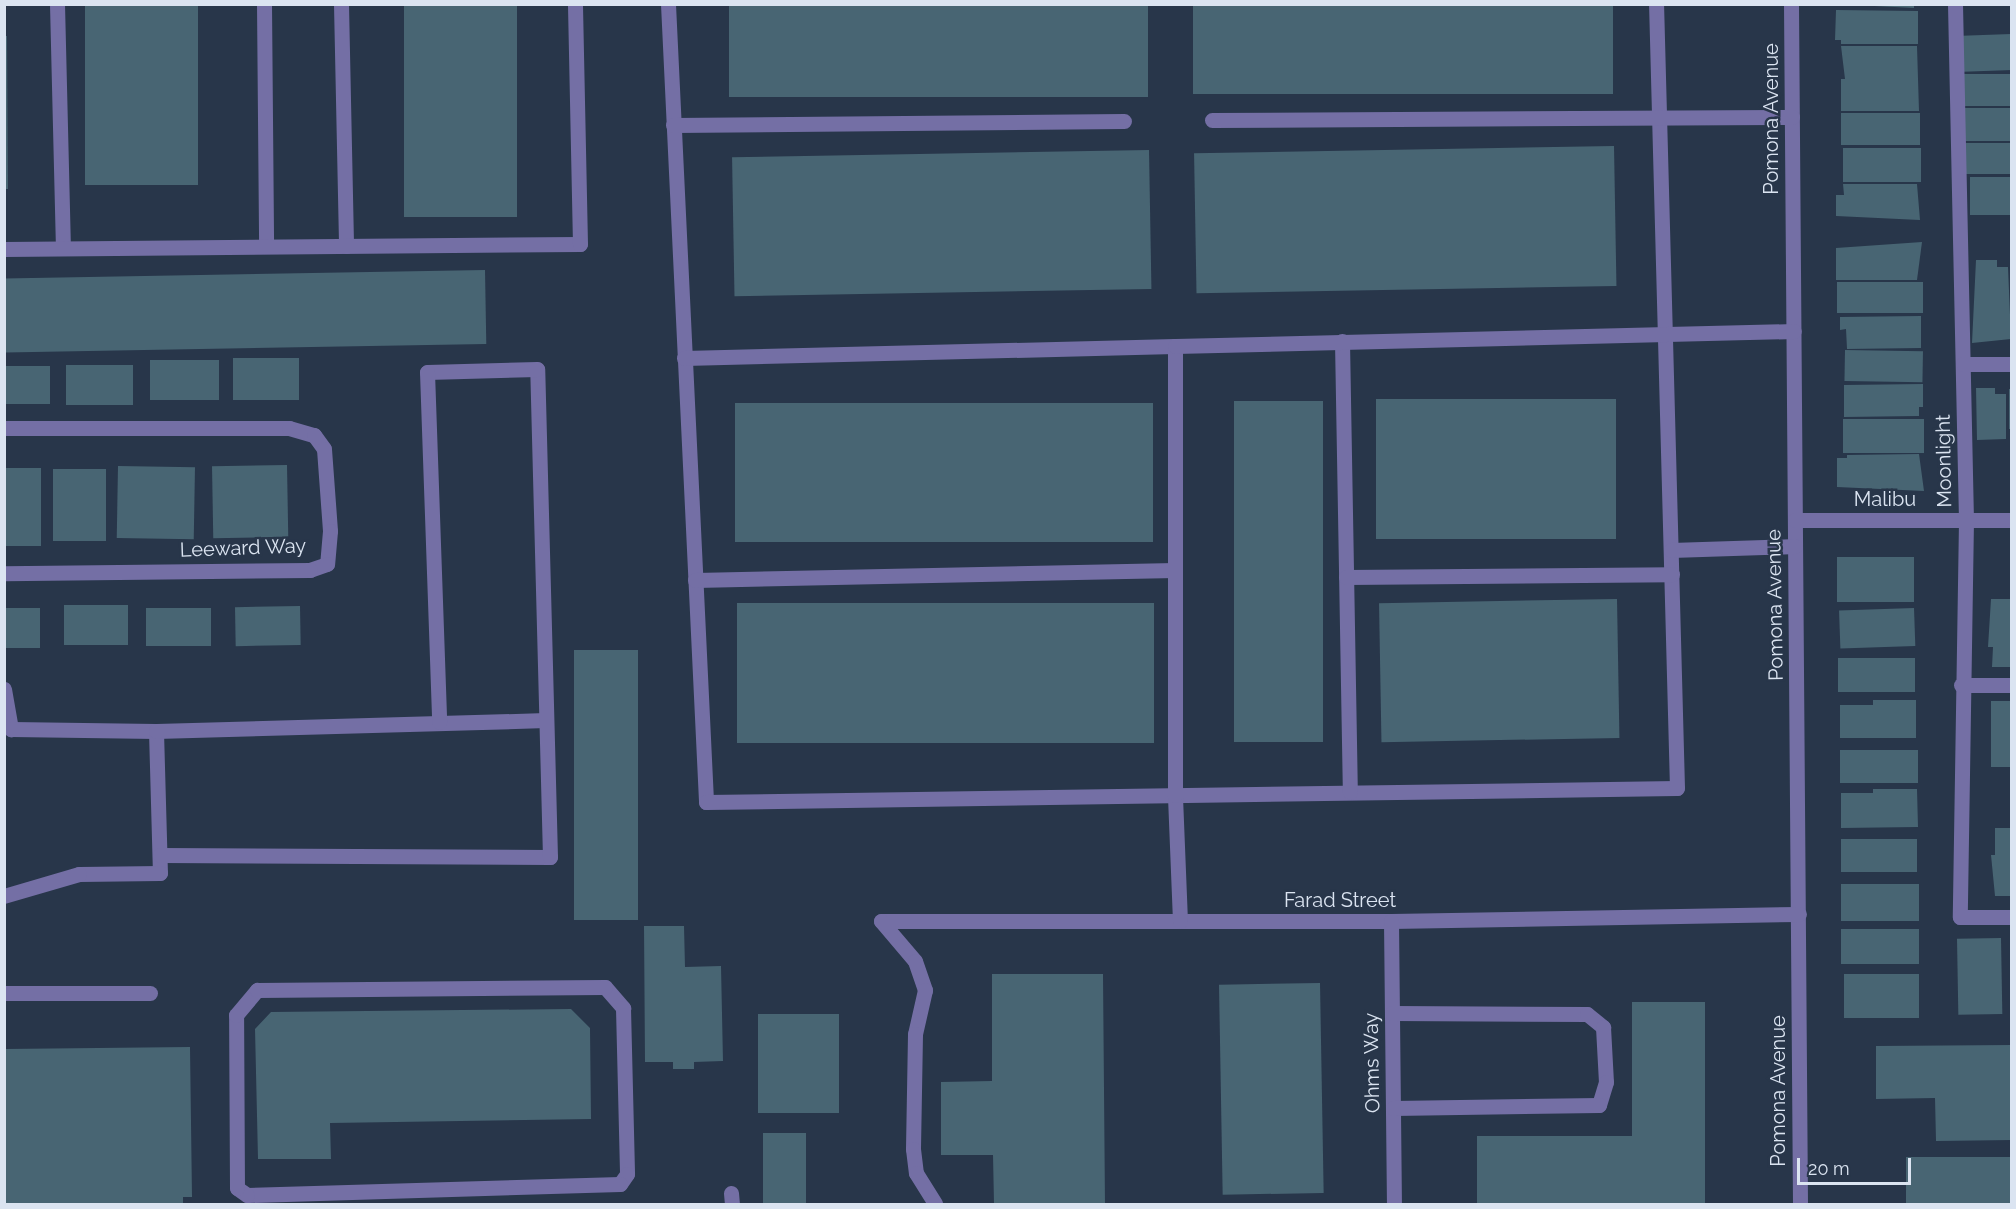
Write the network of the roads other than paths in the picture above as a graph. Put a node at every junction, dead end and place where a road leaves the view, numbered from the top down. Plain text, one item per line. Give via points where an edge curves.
1 (57, 4) edge
2 (264, 4) edge
3 (341, 4) edge
4 (575, 4) edge
5 (668, 4) edge
6 (1656, 4) edge
7 (1791, 4) edge
8 (1955, 4) edge
9 (1659, 117) junction
10 (1792, 117) junction
11 (1212, 120) dead end
12 (1124, 121) dead end
13 (673, 125) junction
14 (266, 246) junction
15 (345, 246) junction
16 (63, 248) junction
17 (4, 249) edge
18 (1794, 331) junction
19 (1665, 334) junction
20 (1342, 341) junction
21 (1175, 346) junction
22 (684, 358) junction
23 (1963, 364) junction
24 (2012, 364) edge
25 (4, 429) edge
26 (1795, 520) junction
27 (1966, 520) junction
28 (2012, 520) edge
29 (1795, 546) junction
30 (1671, 550) junction
31 (1175, 570) junction
32 (4, 573) edge
33 (1671, 574) junction
34 (1346, 577) junction
35 (695, 580) junction
36 (1961, 685) junction
37 (2012, 685) edge
38 (4, 689) edge
39 (546, 720) junction
40 (439, 722) junction
41 (156, 731) junction
42 (1350, 792) junction
43 (1175, 795) junction
44 (160, 855) junction
45 (4, 896) edge
46 (1799, 914) junction
47 (2012, 917) edge
48 (1180, 921) junction
49 (1391, 921) junction
50 (4, 993) edge
51 (150, 993) dead end
52 (1392, 1013) junction
53 (1394, 1108) junction
54 (468, 1198) edge
55 (935, 1204) edge
56 (1395, 1204) edge
57 (1800, 1204) edge

1 - 16 street
2 - 14 street
3 - 15 street
4 - 15 street via 580,244
5 - 13 street
6 - 9 street
7 - 10 street, Pomona Avenue
8 - 23 street, Moonlight
9 - 10 street
9 - 11 street
9 - 19 street
10 - 18 street, Pomona Avenue
12 - 13 street
13 - 22 street
14 - 15 street
14 - 16 street
16 - 17 street
18 - 19 street
18 - 26 street, Pomona Avenue
19 - 20 street
19 - 30 street
20 - 21 street
20 - 34 street
21 - 22 street
21 - 31 street
22 - 35 street
23 - 24 street
23 - 27 street, Moonlight
25 - 32 street, Leeward Way via 289,428 314,435 324,449 330,531 327,564 310,570
26 - 27 street, Malibu
26 - 29 street, Pomona Avenue
27 - 28 street, Malibu
27 - 36 street, Moonlight
29 - 30 street
29 - 46 street, Pomona Avenue
30 - 33 street
31 - 35 street
31 - 43 street
33 - 34 street
33 - 42 street via 1677,788
34 - 42 street
35 - 43 street via 706,802
36 - 37 street
36 - 47 street, Moonlight via 1960,917
38 - 41 street via 11,729
39 - 40 street
39 - 40 street via 537,369 427,372
39 - 44 street via 550,857
40 - 41 street via 218,726
41 - 44 street
42 - 43 street
43 - 48 street
44 - 45 street via 160,873 79,874
46 - 49 street, Farad Street
46 - 57 street, Pomona Avenue
48 - 49 street, Farad Street
48 - 55 street, Farad Street via 881,921 915,961 925,990 915,1034 913,1149 916,1173
49 - 52 street, Ohms Way
50 - 51 street
52 - 53 street, Ohms Way
52 - 53 street via 1594,1016 1603,1027 1606,1082 1599,1106
53 - 56 street, Ohms Way
54 - 54 street via 247,1195 237,1188 236,1015 257,990 605,987 623,1008 627,1174 620,1184

